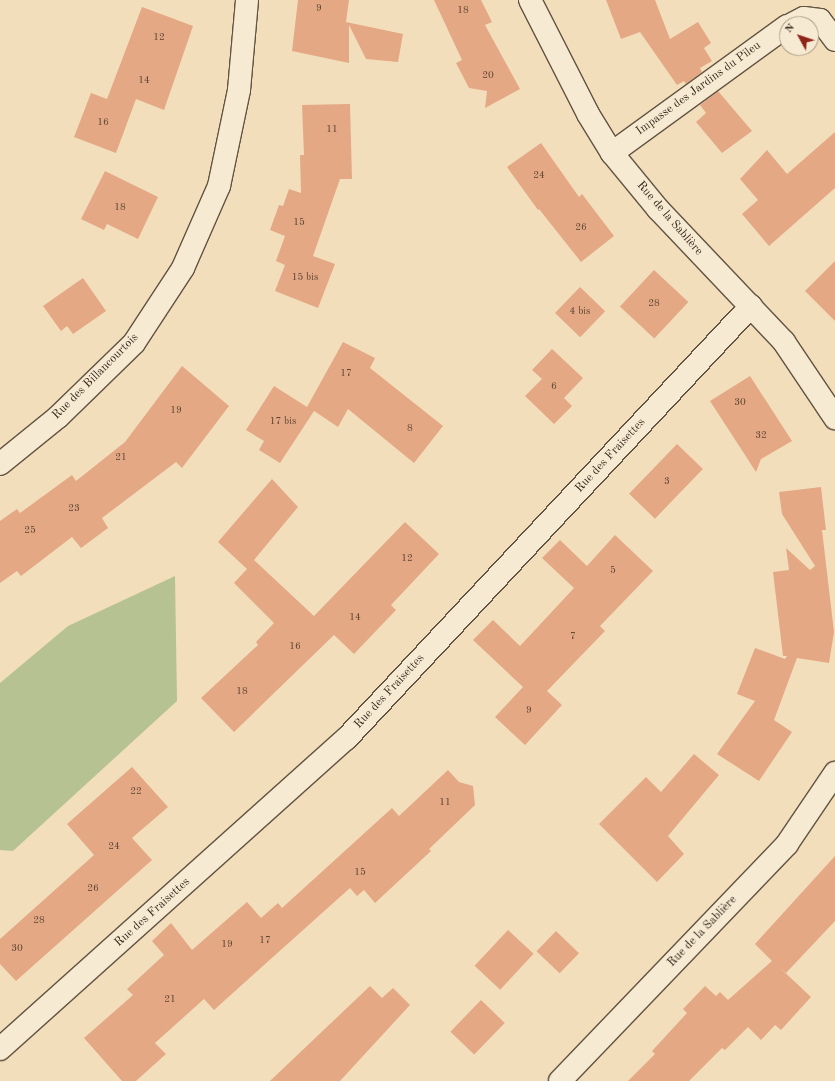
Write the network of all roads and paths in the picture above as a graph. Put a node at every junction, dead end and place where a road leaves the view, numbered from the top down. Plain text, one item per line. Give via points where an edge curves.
1 (247, 0) edge
2 (530, 0) edge
3 (819, 20) edge
4 (779, 32) edge
5 (835, 40) edge
6 (612, 153) junction
7 (751, 306) junction
8 (835, 418) edge
9 (0, 464) edge
10 (835, 773) edge
11 (0, 1050) edge
12 (560, 1081) edge

1 - 9 street, Rue des Billancourtois via 239,90 219,186 183,268 134,343 58,417
2 - 6 street, Rue de la Sablière via 588,114
3 - 5 street
4 - 6 street, Impasse des Jardins du Pileu
6 - 7 street, Rue de la Sablière via 658,209
7 - 8 street, Rue de la Sablière via 784,342
7 - 11 street, Rue des Fraisettes via 346,739
10 - 12 street, Rue de la Sablière via 787,844

